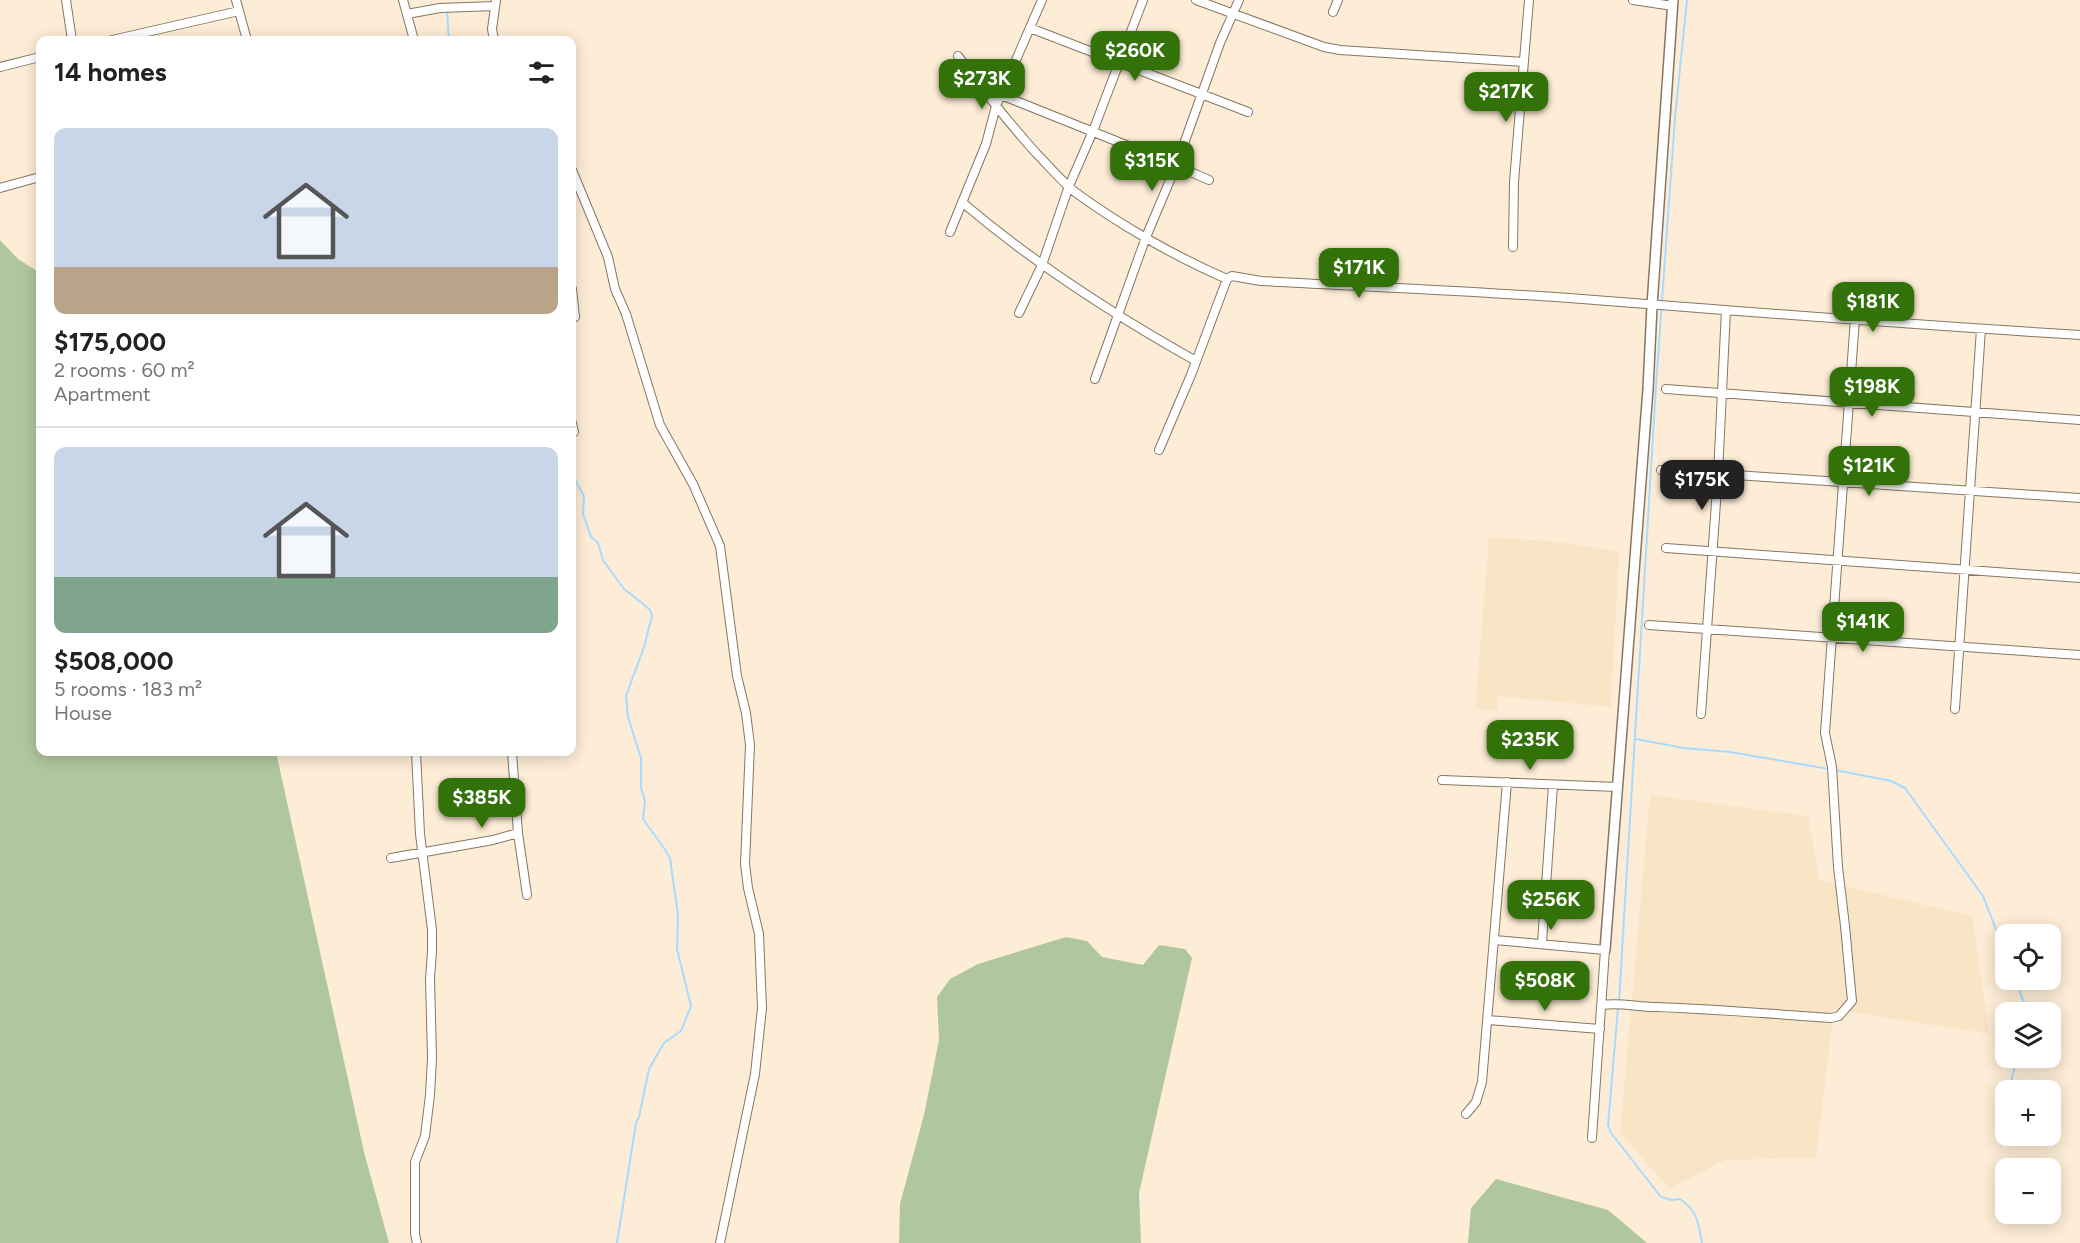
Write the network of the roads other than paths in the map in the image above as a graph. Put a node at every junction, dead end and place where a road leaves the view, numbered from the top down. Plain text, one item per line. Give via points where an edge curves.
1 (66, 0) edge
2 (236, 0) edge
3 (403, 0) edge
4 (1042, 0) edge
5 (1143, 0) edge
6 (1196, 0) edge
7 (1239, 0) edge
8 (1338, 0) edge
9 (1529, 0) edge
10 (1633, 0) edge
11 (495, 3) edge
12 (1673, 3) edge
13 (239, 11) junction
14 (1333, 12) dead end
15 (407, 14) junction
16 (1233, 14) junction
17 (1030, 28) junction
18 (71, 36) edge
19 (130, 36) edge
20 (246, 36) edge
21 (413, 36) edge
22 (493, 36) edge
23 (958, 56) dead end
24 (36, 58) edge
25 (1120, 62) junction
26 (1524, 62) junction
27 (0, 67) edge
28 (1202, 94) junction
29 (1001, 95) junction
30 (996, 106) junction
31 (1248, 112) dead end
32 (1093, 131) junction
33 (1176, 166) junction
34 (36, 178) edge
35 (576, 180) edge
36 (1209, 180) dead end
37 (1069, 186) junction
38 (0, 189) edge
39 (963, 203) junction
40 (950, 232) dead end
41 (1146, 237) junction
42 (1513, 247) dead end
43 (1042, 265) junction
44 (1227, 279) junction
45 (1660, 306) junction
46 (1726, 310) junction
47 (1019, 313) dead end
48 (1117, 315) junction
49 (1855, 318) junction
50 (1981, 329) junction
51 (2080, 334) edge
52 (1196, 361) junction
53 (1095, 379) dead end
54 (1666, 389) dead end
55 (1722, 393) junction
56 (1849, 403) junction
57 (1975, 412) junction
58 (2080, 420) edge
59 (1159, 450) dead end
60 (1660, 470) dead end
61 (1718, 474) junction
62 (1843, 482) junction
63 (1970, 490) junction
64 (2080, 498) edge
65 (1666, 548) dead end
66 (1711, 552) junction
67 (1838, 561) junction
68 (1964, 570) junction
69 (2080, 578) edge
70 (1649, 625) dead end
71 (1706, 629) junction
72 (1832, 638) junction
73 (1959, 647) junction
74 (2080, 655) edge
75 (1955, 710) dead end
76 (1701, 714) dead end
77 (416, 756) edge
78 (512, 756) edge
79 (1442, 780) dead end
80 (1507, 782) junction
81 (1553, 785) junction
82 (1617, 787) junction
83 (518, 833) junction
84 (422, 853) junction
85 (391, 858) dead end
86 (527, 895) dead end
87 (1495, 940) junction
88 (1542, 944) junction
89 (1605, 950) junction
90 (1602, 1005) junction
91 (1488, 1020) junction
92 (1600, 1029) junction
93 (1466, 1114) dead end
94 (1592, 1138) dead end
95 (417, 1243) edge
96 (720, 1243) edge

1 - 18 street
2 - 13 street
3 - 15 street
4 - 17 street
5 - 25 street
6 - 16 street
7 - 16 street
8 - 14 street
9 - 26 street
10 - 12 street
11 - 15 street
11 - 22 street
12 - 45 street
13 - 19 street
13 - 20 street
15 - 21 street
16 - 26 street via 1340,50
16 - 28 street
17 - 25 street
17 - 29 street
23 - 30 street
24 - 27 street
25 - 28 street
25 - 32 street
26 - 42 street
28 - 31 street
28 - 33 street
29 - 30 street
29 - 32 street
30 - 37 street
30 - 39 street
32 - 33 street
32 - 37 street
33 - 36 street
33 - 41 street
34 - 38 street
35 - 96 street via 608,257 660,425 693,484 720,546 737,676 746,713 750,745 745,864 759,934 762,1008 754,1074
37 - 41 street
37 - 43 street
39 - 40 street
39 - 43 street
41 - 44 street
41 - 48 street
43 - 47 street
43 - 48 street
44 - 45 street via 1232,276
44 - 52 street
45 - 46 street
45 - 82 street via 1648,389
46 - 49 street
46 - 55 street
48 - 52 street
48 - 53 street
49 - 50 street
49 - 56 street
50 - 51 street
50 - 57 street
52 - 59 street
54 - 55 street
55 - 56 street
55 - 61 street
56 - 57 street
56 - 62 street
57 - 58 street
57 - 63 street
60 - 61 street
61 - 62 street
61 - 66 street
62 - 63 street
62 - 67 street
63 - 64 street
63 - 68 street
65 - 66 street
66 - 67 street
66 - 71 street
67 - 68 street
67 - 72 street
68 - 69 street
68 - 73 street
70 - 71 street
71 - 72 street
71 - 76 street
72 - 73 street
72 - 90 street via 1825,733 1832,770 1852,1001 1839,1016 1831,1018
73 - 74 street
73 - 75 street
77 - 84 street
78 - 83 street
79 - 80 street
80 - 81 street
80 - 87 street
81 - 82 street
81 - 88 street
82 - 89 street
83 - 84 street
83 - 86 street
84 - 85 street
84 - 95 street via 432,930 432,1058 424,1136 415,1162
87 - 88 street
87 - 91 street
88 - 89 street
89 - 90 street
90 - 92 street
91 - 92 street
91 - 93 street via 1482,1082 1476,1102
92 - 94 street

